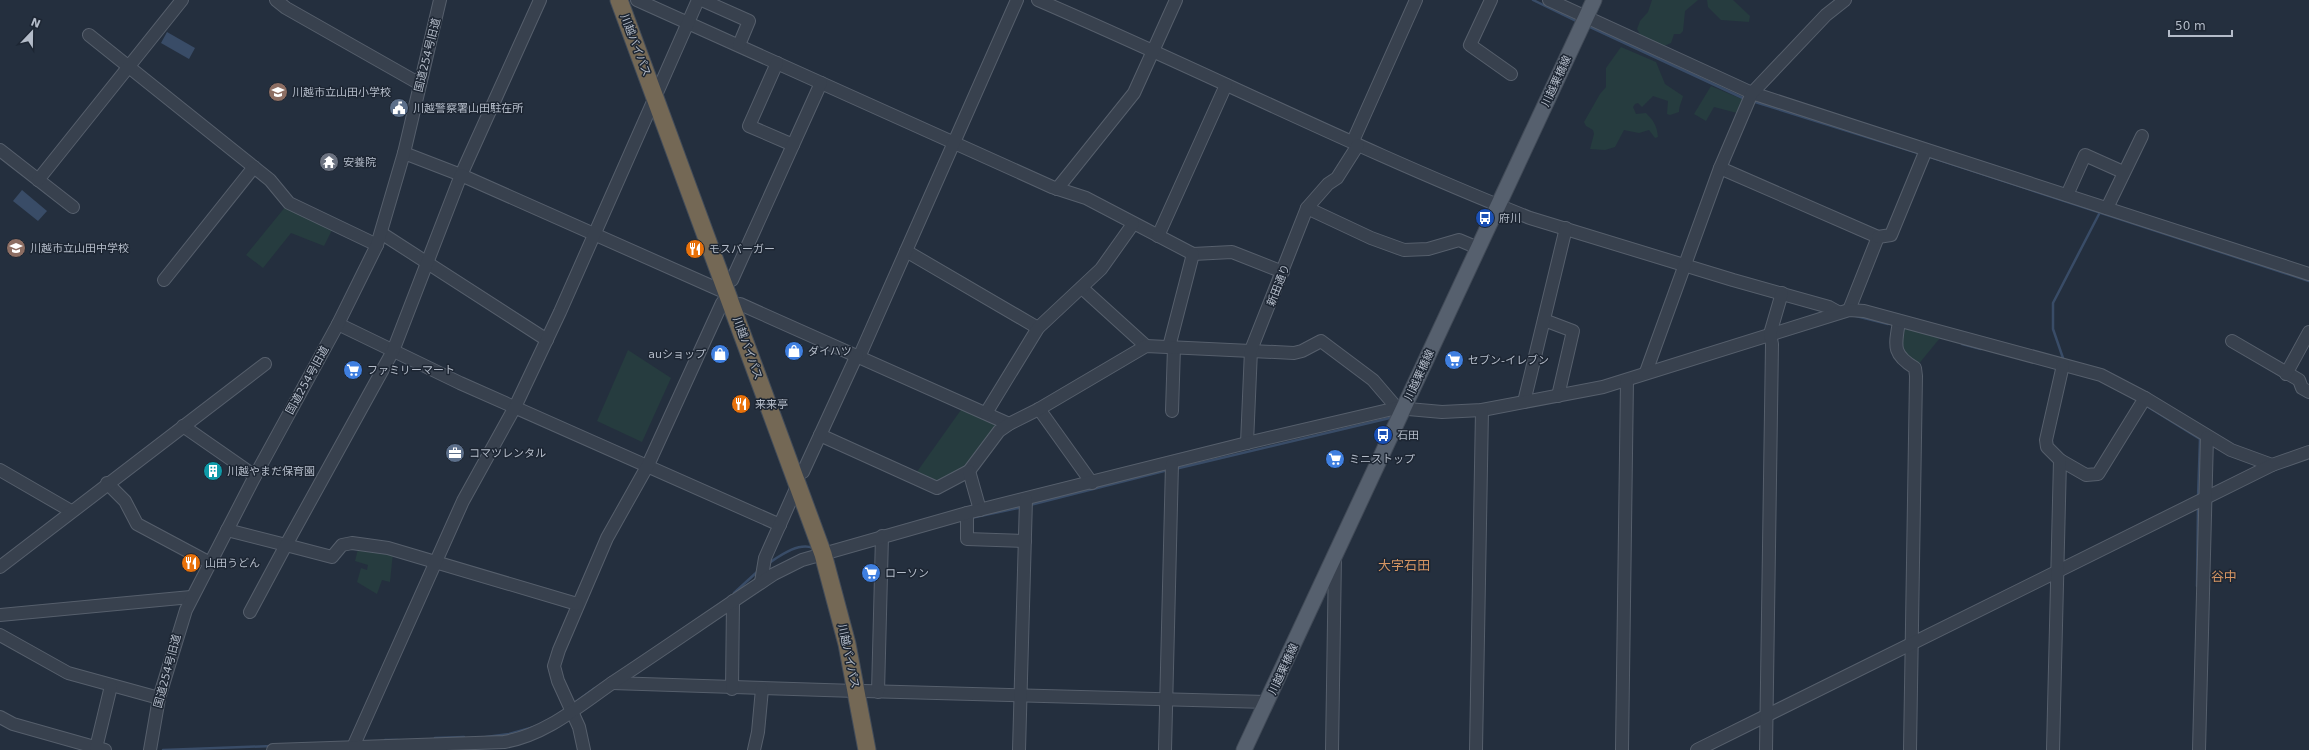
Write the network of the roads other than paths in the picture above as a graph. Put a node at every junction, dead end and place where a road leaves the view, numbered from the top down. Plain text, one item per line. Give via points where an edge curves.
1 (182, 0) edge
2 (276, 0) edge
3 (439, 0) edge
4 (540, 0) edge
5 (619, 0) edge
6 (628, 0) edge
7 (638, 0) edge
8 (698, 0) edge
9 (702, 0) edge
10 (1017, 0) edge
11 (1038, 0) edge
12 (1176, 0) edge
13 (1416, 0) edge
14 (1491, 0) edge
15 (1548, 0) edge
16 (1594, 0) edge
17 (1845, 0) edge
18 (287, 4) edge
19 (1585, 18) junction
20 (688, 22) junction
21 (89, 35) dead end
22 (739, 45) junction
23 (1153, 52) junction
24 (777, 63) junction
25 (129, 67) junction
26 (1511, 74) dead end
27 (821, 83) junction
28 (420, 84) junction
29 (1226, 85) junction
30 (657, 90) junction
31 (1752, 93) junction
32 (2142, 136) dead end
33 (954, 143) junction
34 (1355, 143) junction
35 (793, 145) junction
36 (0, 150) edge
37 (1926, 150) junction
38 (404, 153) junction
39 (254, 167) junction
40 (1720, 168) junction
41 (2124, 172) junction
42 (461, 175) junction
43 (38, 180) junction
44 (1057, 189) junction
45 (2067, 195) junction
46 (1498, 205) junction
47 (73, 207) dead end
48 (1307, 208) junction
49 (2108, 208) junction
50 (1133, 224) junction
51 (1566, 228) junction
52 (381, 233) junction
53 (594, 234) junction
54 (1158, 236) junction
55 (1878, 237) junction
56 (377, 245) junction
57 (1478, 248) junction
58 (906, 251) junction
59 (1193, 254) junction
60 (427, 262) junction
61 (1686, 266) junction
62 (1283, 272) junction
63 (2309, 274) edge
64 (164, 280) dead end
65 (1082, 288) junction
66 (1782, 292) junction
67 (733, 293) junction
68 (1844, 311) junction
69 (1544, 320) junction
70 (1899, 322) junction
71 (338, 324) junction
72 (1038, 328) junction
73 (1770, 334) junction
74 (547, 340) junction
75 (2307, 340) edge
76 (2232, 341) dead end
77 (1146, 346) junction
78 (1172, 347) junction
79 (1251, 350) junction
80 (393, 351) junction
81 (858, 355) junction
82 (265, 364) dead end
83 (2062, 364) junction
84 (1646, 372) junction
85 (2286, 374) junction
86 (1627, 380) junction
87 (2309, 392) edge
88 (1558, 396) junction
89 (2145, 398) junction
90 (1524, 402) junction
91 (515, 407) junction
92 (1400, 408) junction
93 (1039, 409) junction
94 (1482, 410) junction
95 (1172, 411) dead end
96 (986, 413) junction
97 (1008, 424) junction
98 (183, 426) junction
99 (820, 435) junction
100 (2207, 437) junction
101 (1247, 443) junction
102 (2309, 452) edge
103 (2060, 460) junction
104 (1172, 464) junction
105 (648, 465) junction
106 (2272, 465) junction
107 (0, 470) edge
108 (969, 471) junction
109 (255, 476) junction
110 (800, 478) junction
111 (107, 483) junction
112 (1092, 483) junction
113 (1026, 499) junction
114 (2205, 499) junction
115 (980, 510) junction
116 (71, 511) junction
117 (967, 513) junction
118 (780, 525) junction
119 (227, 530) junction
120 (882, 536) junction
121 (1025, 540) junction
122 (286, 545) junction
123 (827, 553) junction
124 (1335, 557) junction
125 (210, 563) junction
126 (435, 563) junction
127 (0, 567) edge
128 (2058, 572) junction
129 (761, 582) junction
130 (191, 597) junction
131 (733, 601) junction
132 (577, 604) junction
133 (250, 612) dead end
134 (0, 615) edge
135 (0, 635) edge
136 (1912, 644) junction
137 (612, 683) junction
138 (111, 686) junction
139 (732, 689) junction
140 (762, 689) junction
141 (866, 691) junction
142 (1021, 696) junction
143 (159, 698) junction
144 (1167, 700) junction
145 (1267, 702) junction
146 (572, 710) junction
147 (1767, 716) junction
148 (0, 717) edge
149 (352, 747) junction
150 (442, 747) edge
151 (101, 749) edge
152 (150, 750) edge
153 (273, 750) edge
154 (290, 750) edge
155 (584, 750) edge
156 (754, 750) edge
157 (867, 750) edge
158 (875, 750) edge
159 (1019, 750) edge
160 (1165, 750) edge
161 (1244, 750) edge
162 (1332, 750) edge
163 (1476, 750) edge
164 (1622, 750) edge
165 (1697, 750) edge
166 (1766, 750) edge
167 (1910, 750) edge
168 (2053, 750) edge
169 (2199, 750) edge

1 - 25 street
2 - 18 street
3 - 28 street, 国道254号旧道
4 - 42 street
5 - 30 highway, 川越バイパス
6 - 30 highway, 川越バイパス
7 - 20 street
8 - 20 street
9 - 22 street via 749,21
10 - 33 street
11 - 23 street
12 - 23 street
13 - 34 street, 新田通り
14 - 26 street via 1470,46
15 - 19 street
16 - 19 main road, 川越栗橋線
17 - 31 street via 1826,15
18 - 28 street
19 - 31 street
19 - 46 main road, 川越栗橋線
20 - 22 street
20 - 30 street
21 - 25 street
22 - 24 street
23 - 29 street
23 - 44 street via 1134,93
24 - 27 street
24 - 35 street via 749,126
25 - 39 street
25 - 43 street
27 - 33 street
27 - 35 street
28 - 38 street, 国道254号旧道
29 - 34 street
29 - 54 street
30 - 53 street
30 - 67 highway, 川越バイパス
31 - 37 street
31 - 40 street
32 - 41 street
33 - 44 street
33 - 58 street
34 - 46 street
34 - 48 street, 新田通り via 1337,178 1328,184
35 - 67 street
36 - 43 street
37 - 45 street
37 - 55 street via 1891,235
38 - 42 street
38 - 52 street, 国道254号旧道
39 - 56 street via 270,180 289,204
39 - 64 street
40 - 55 street
40 - 61 street
41 - 45 street via 2085,155
41 - 49 street
42 - 53 street
42 - 60 street
43 - 47 street
44 - 50 street via 1086,198
45 - 49 street
46 - 51 street
46 - 57 main road, 川越栗橋線
48 - 57 street via 1371,238 1404,250 1428,249 1459,240
48 - 62 street, 新田通り
49 - 63 street
50 - 54 street
50 - 65 street via 1108,260
51 - 61 street
51 - 69 street
52 - 56 street, 国道254号旧道
52 - 60 street
53 - 67 street
53 - 74 street
54 - 59 street
55 - 68 street
56 - 71 street, 国道254号旧道
57 - 92 main road, 川越栗橋線
58 - 72 street
58 - 81 street
59 - 62 street via 1232,252
59 - 78 street
60 - 74 street
60 - 80 street
61 - 66 street
61 - 84 street
62 - 79 street, 新田通り
65 - 72 street
65 - 77 street
66 - 68 street
66 - 73 street
67 - 81 street
67 - 105 street via 722,303
67 - 110 highway, 川越バイパス
68 - 70 street via 1864,311
68 - 73 street
69 - 88 street via 1574,331
69 - 90 street
70 - 83 street
70 - 136 street via 1896,352 1904,362 1915,368 1916,376
71 - 80 street
71 - 109 street, 国道254号旧道
72 - 96 street
73 - 84 street
73 - 147 street via 1772,344
74 - 91 street
75 - 85 street
76 - 85 street
77 - 78 street
77 - 93 street
78 - 79 street
78 - 95 street
79 - 92 street via 1294,353 1321,341 1373,380
79 - 101 street, 新田通り
80 - 91 street
80 - 122 street
81 - 96 street
81 - 99 street
82 - 98 street
83 - 89 street via 2101,375
83 - 103 street via 2046,440 2047,447
84 - 86 street
85 - 87 street via 2299,380 2302,388
86 - 88 street
86 - 164 street
88 - 90 street
89 - 100 street
89 - 103 street via 2098,474 2086,476
90 - 94 street
91 - 105 street
91 - 126 street via 463,501
92 - 94 street via 1442,412
92 - 101 street
92 - 124 main road, 川越栗橋線
93 - 97 street
93 - 112 street
94 - 163 street
96 - 97 street
97 - 108 street via 999,431
98 - 109 street
98 - 111 street
99 - 108 street via 937,488
99 - 110 street
100 - 106 street via 2231,450
100 - 114 street
101 - 104 street
102 - 106 street
103 - 128 street
104 - 112 street
104 - 144 street
105 - 118 street
105 - 132 street via 607,538
106 - 114 street
107 - 116 street
108 - 115 street
109 - 119 street, 国道254号旧道
110 - 118 street
110 - 123 highway, 川越バイパス
111 - 116 street
111 - 125 street via 125,501 137,524
112 - 113 street
113 - 115 street
113 - 121 street
114 - 128 street
114 - 169 street
115 - 117 street
116 - 127 street
117 - 120 street
117 - 121 street via 967,539
118 - 129 street via 765,558
119 - 122 street
119 - 125 street, 国道254号旧道
120 - 123 street
120 - 141 street
121 - 142 street
122 - 126 street via 332,558 342,545 388,548
122 - 133 street
123 - 129 street via 789,565
123 - 141 highway, 川越バイパス via 836,601
124 - 145 main road, 川越栗橋線
124 - 162 street
125 - 130 street, 国道254号旧道
126 - 132 street
126 - 149 street
128 - 136 street
128 - 168 street
129 - 131 street
130 - 134 street
130 - 143 street, 国道254号旧道 via 178,629
131 - 137 street
131 - 139 street
132 - 146 street via 554,666
135 - 138 street via 68,673
136 - 147 street
136 - 167 street
137 - 139 street
137 - 146 street
138 - 143 street
138 - 151 street
139 - 140 street
140 - 141 street
140 - 156 street
141 - 142 street
141 - 157 highway, 川越バイパス
141 - 158 highway, 川越バイパス
142 - 144 street
142 - 159 street
143 - 152 street, 国道254号旧道
144 - 145 street
144 - 160 street
145 - 161 main road, 川越栗橋線
146 - 150 street via 526,737 504,742
146 - 155 street
147 - 165 street
147 - 166 street
148 - 151 street via 13,724
149 - 150 street
149 - 154 street
153 - 154 street

